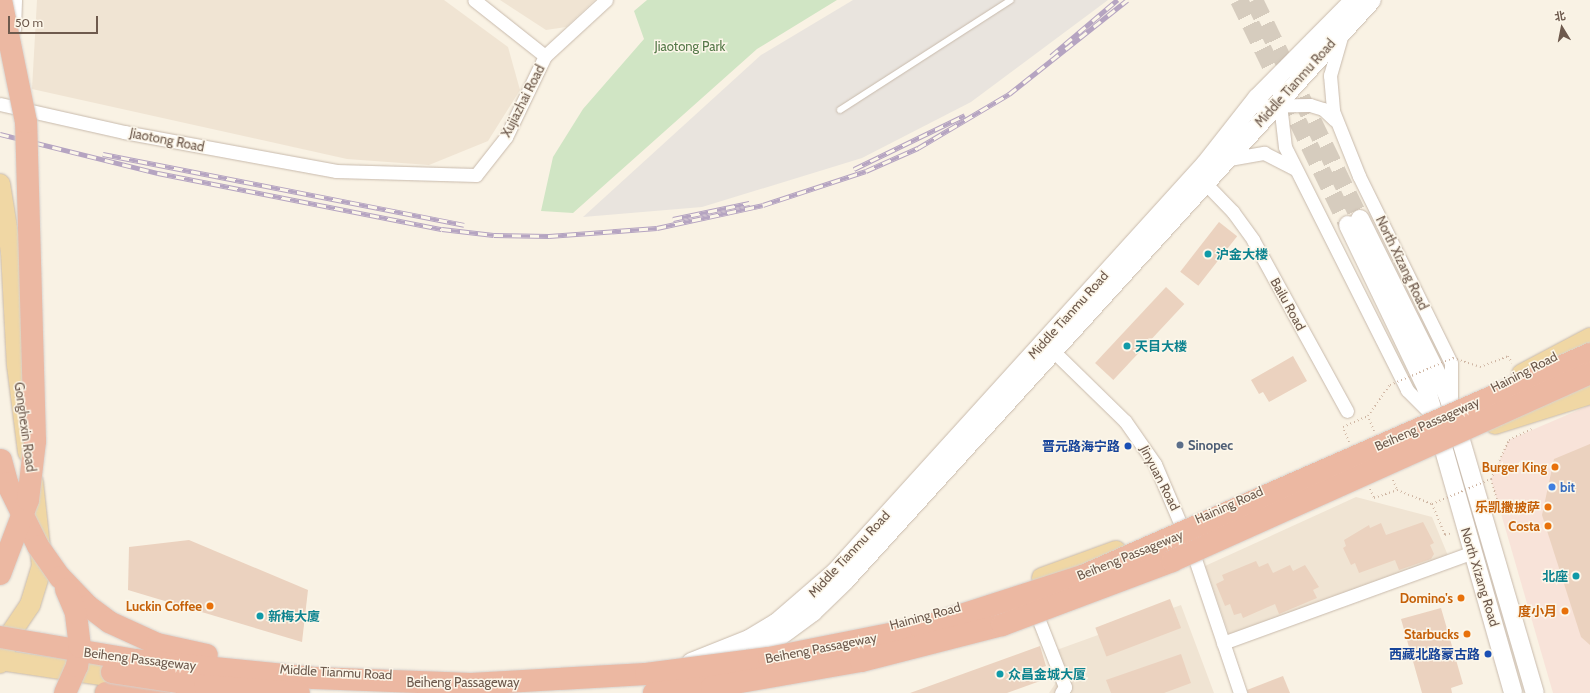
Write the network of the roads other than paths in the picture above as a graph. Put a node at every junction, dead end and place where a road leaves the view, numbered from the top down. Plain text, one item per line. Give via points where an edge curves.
1 (1, 0) edge
2 (15, 0) edge
3 (606, 0) edge
4 (1011, 0) edge
5 (1354, 0) edge
6 (1372, 0) edge
7 (478, 3) edge
8 (1346, 26) junction
9 (545, 56) junction
10 (1277, 78) junction
11 (1302, 104) junction
12 (6, 105) edge
13 (1278, 105) junction
14 (1251, 106) junction
15 (840, 110) dead end
16 (1337, 123) junction
17 (1280, 130) junction
18 (1229, 159) junction
19 (336, 171) joint
20 (1298, 172) junction
21 (0, 184) edge
22 (1206, 184) junction
23 (1590, 338) edge
24 (1048, 346) junction
25 (1590, 354) edge
26 (1590, 373) edge
27 (1590, 394) edge
28 (1451, 407) junction
29 (1347, 412) dead end
30 (1432, 416) junction
31 (1461, 437) junction
32 (1441, 446) junction
33 (0, 454) edge
34 (1183, 526) junction
35 (0, 539) edge
36 (1472, 552) junction
37 (1194, 556) junction
38 (0, 574) edge
39 (60, 577) junction
40 (1038, 618) junction
41 (4, 633) edge
42 (1223, 643) junction
43 (762, 651) junction
44 (0, 654) edge
45 (0, 661) edge
46 (664, 671) junction
47 (572, 680) junction
48 (65, 693) edge
49 (106, 693) edge
50 (159, 693) edge
51 (226, 693) edge
52 (299, 693) edge
53 (654, 693) edge
54 (675, 693) edge
55 (685, 693) edge
56 (708, 693) edge
57 (1061, 693) edge
58 (1240, 693) edge
59 (1513, 693) edge
60 (1535, 693) edge

1 - 38 highway, bridge via 26,122 35,441 28,500
2 - 12 street
3 - 9 street
4 - 15 lane
5 - 10 main road, Middle Tianmu Road
6 - 8 main road, Middle Tianmu Road
7 - 9 street, Xujiazhai Road
8 - 13 main road, Middle Tianmu Road
8 - 16 street, North Xizang Road via 1330,75 1330,99
9 - 19 street, Xujiazhai Road via 506,137 476,175
10 - 13 street, North Xizang Road
10 - 14 main road, Middle Tianmu Road
11 - 13 street, North Xizang Road
11 - 16 street, North Xizang Road via 1324,109
11 - 17 street via 1287,113
12 - 19 street, Jiaotong Road
13 - 14 street, North Xizang Road
13 - 17 street, North Xizang Road
13 - 18 main road, Middle Tianmu Road
14 - 24 main road, Middle Tianmu Road via 1216,152
16 - 28 street, North Xizang Road via 1452,363
17 - 20 street, North Xizang Road via 1285,148
18 - 20 street via 1264,153
18 - 22 main road, Middle Tianmu Road
20 - 30 street, North Xizang Road via 1407,390
21 - 41 main road, Gonghexin Road via 11,252 22,414 41,535 42,566 30,605
22 - 24 main road, Middle Tianmu Road
22 - 29 street, Bailu Road via 1233,212 1253,240
23 - 28 main road, Haining Road
24 - 34 street, Jinyuan Road via 1137,436 1170,492
24 - 43 main road, Middle Tianmu Road via 834,592
24 - 46 main road, Middle Tianmu Road via 805,601 749,639
25 - 47 highway, Beiheng Passageway, bridge via 1164,543 995,606 921,628 769,658 709,668
26 - 53 highway, Beiheng Passageway, bridge via 1172,561 1002,625 861,661 712,687
27 - 31 main road
28 - 30 main road, Haining Road
28 - 30 main road, North Xizang Road via 1354,222 1426,387
28 - 31 main road, North Xizang Road
30 - 32 main road, North Xizang Road
30 - 34 main road, Haining Road
31 - 32 main road
31 - 60 main road, North Xizang Road
32 - 36 main road, North Xizang Road
32 - 37 main road
33 - 39 highway, bridge via 15,503
34 - 37 street, Jinyuan Road
34 - 43 main road, Haining Road via 944,612
35 - 39 highway, bridge via 33,553
36 - 42 street
36 - 59 main road, North Xizang Road
37 - 40 main road
37 - 42 street, Jinyuan Road
39 - 47 highway, bridge via 88,606 109,622 157,644 191,652 242,661
39 - 48 highway, bridge via 76,613 80,647 77,666
40 - 56 main road via 966,642 904,657
40 - 57 street via 1065,687
41 - 45 main road, Gonghexin Road
41 - 46 main road, Middle Tianmu Road via 170,664 484,678
41 - 47 highway, Beiheng Passageway, bridge via 134,660 314,678 471,684
42 - 58 street, Jinyuan Road
43 - 46 main road, Haining Road
43 - 55 main road, Middle Tianmu Road
44 - 45 main road
44 - 52 highway, Beiheng Passageway, bridge via 205,686
45 - 51 main road
46 - 54 main road
49 - 50 highway

